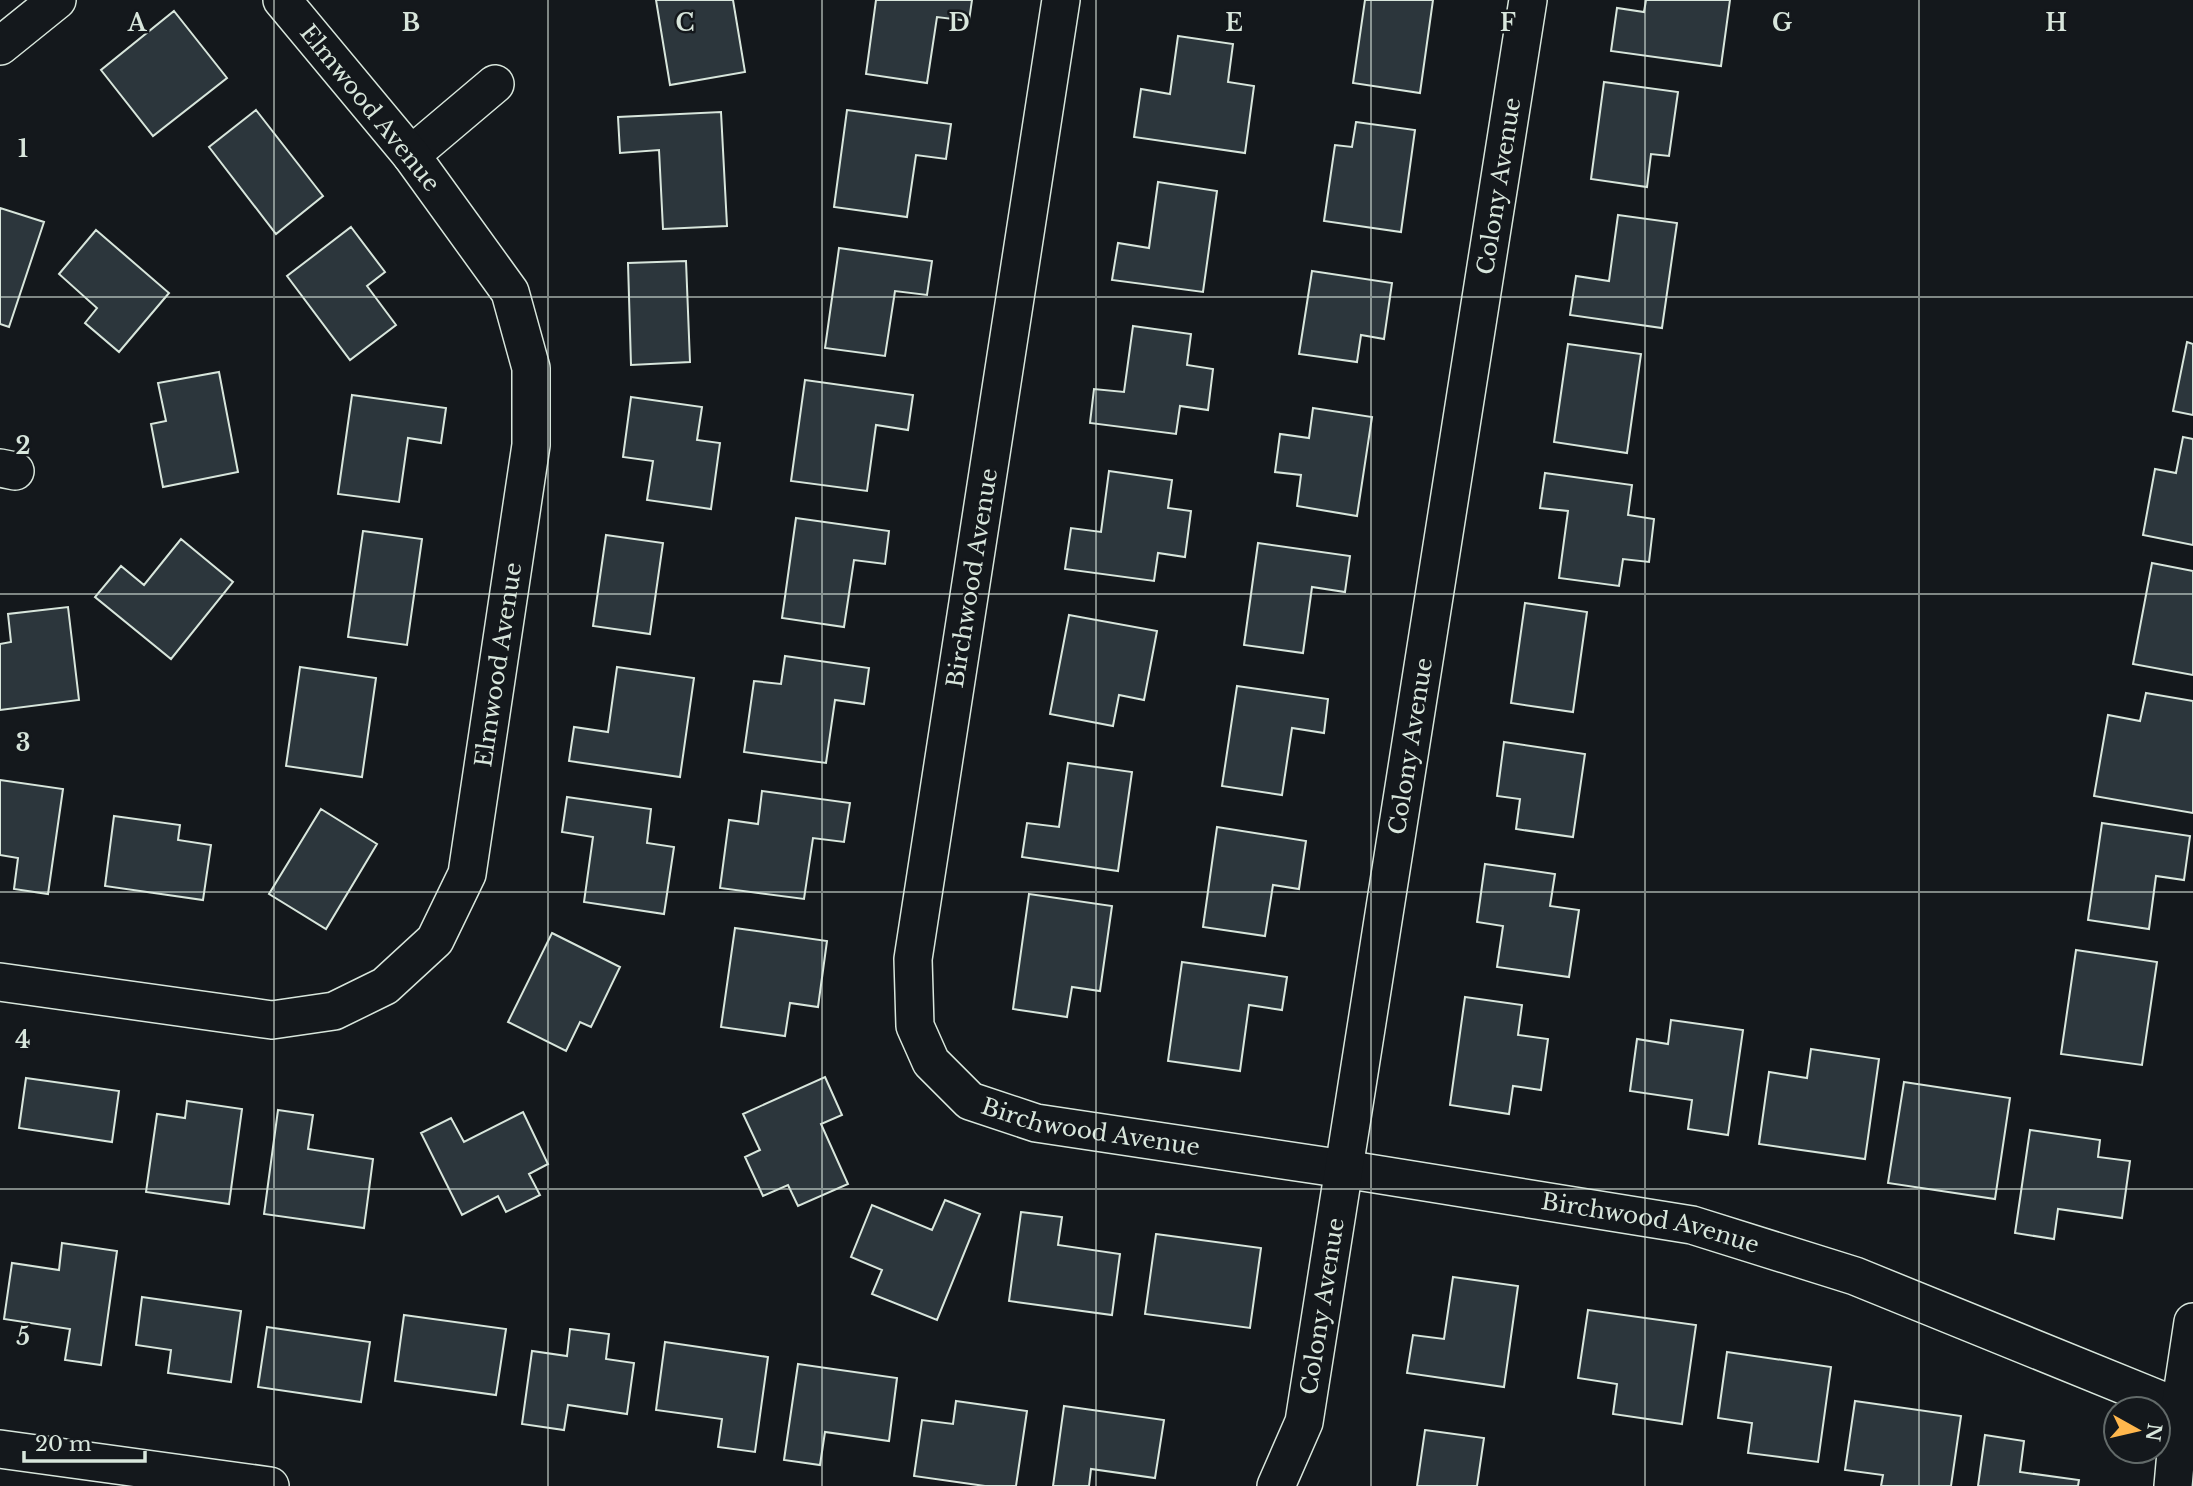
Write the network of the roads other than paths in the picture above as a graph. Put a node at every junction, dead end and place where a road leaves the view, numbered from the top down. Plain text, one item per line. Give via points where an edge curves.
1 (57, 0) edge
2 (282, 0) edge
3 (1061, 0) edge
4 (1528, 0) edge
5 (0, 46) edge
6 (495, 84) dead end
7 (411, 155) junction
8 (0, 982) edge
9 (1344, 1169) junction
10 (2193, 1322) edge
11 (2180, 1408) junction
12 (0, 1449) edge
13 (271, 1486) edge
14 (1276, 1486) edge
15 (2173, 1486) edge

1 - 5 street
2 - 7 street, Elmwood Avenue
3 - 9 street, Birchwood Avenue via 913,959 915,1026 931,1062 970,1101 1036,1123
4 - 9 street, Colony Avenue
6 - 7 street
7 - 8 street, Elmwood Avenue via 510,292 531,368 531,445 467,874 435,940 385,986 334,1011 272,1020
9 - 11 street, Birchwood Avenue via 1692,1225 1855,1276
9 - 14 street, Colony Avenue via 1304,1422
10 - 11 street
11 - 15 street
12 - 13 street

